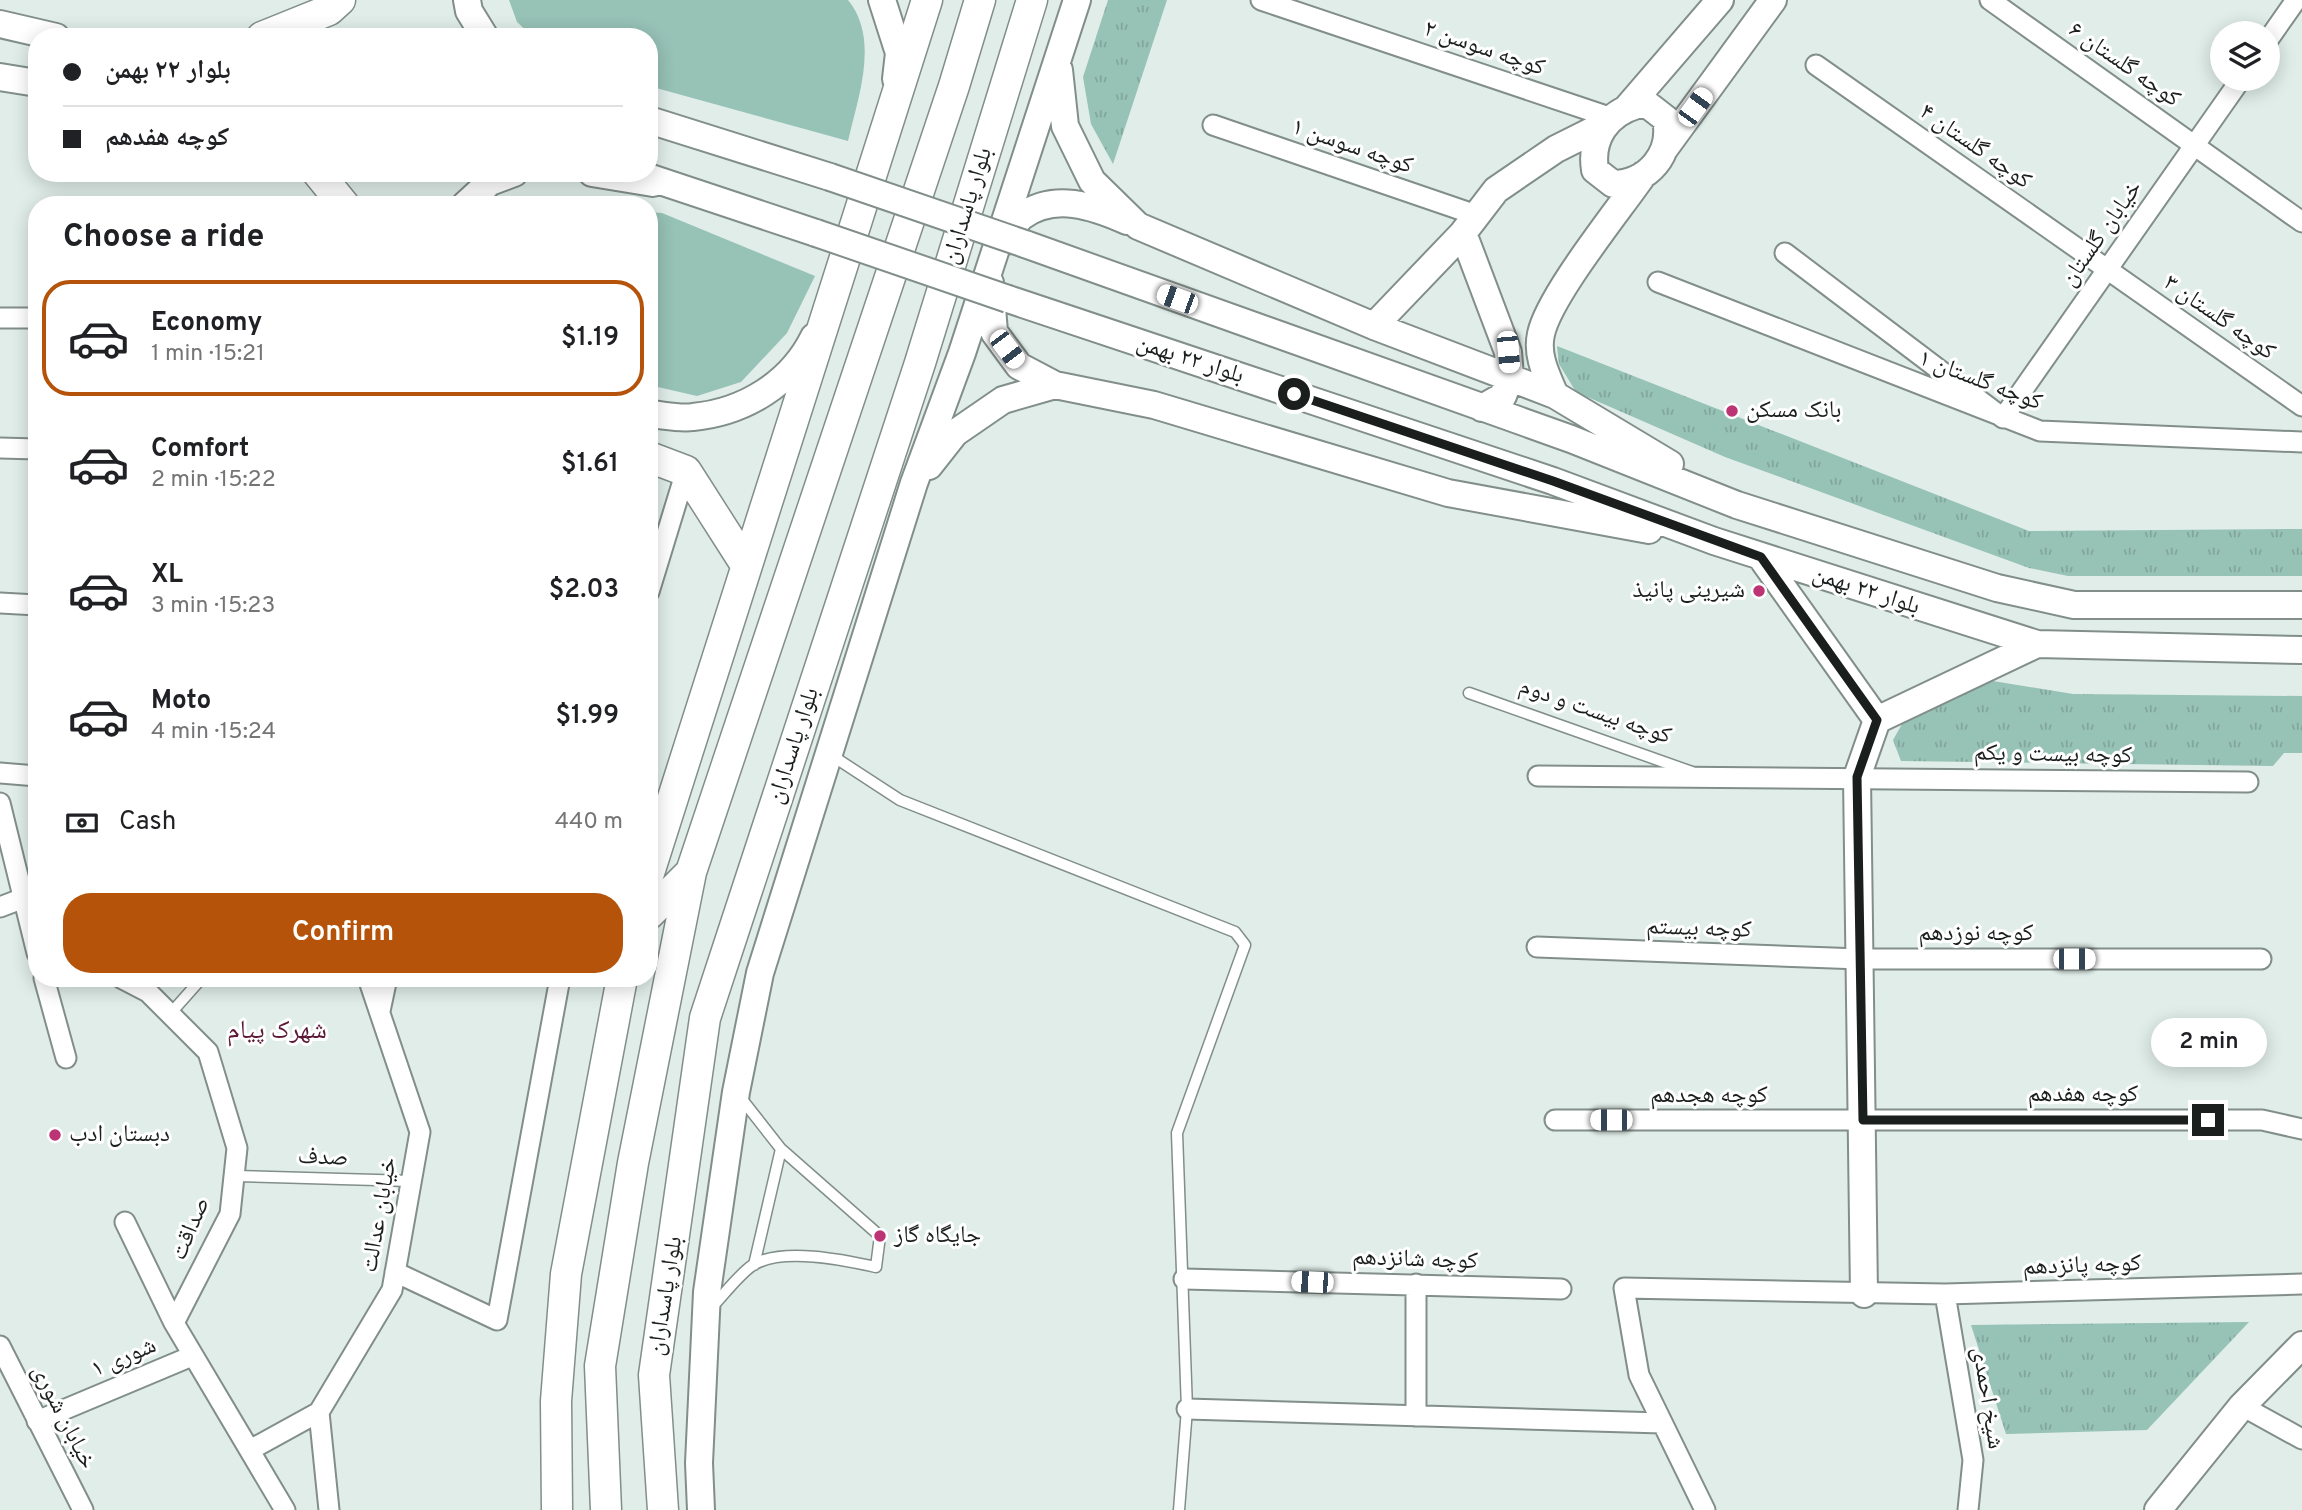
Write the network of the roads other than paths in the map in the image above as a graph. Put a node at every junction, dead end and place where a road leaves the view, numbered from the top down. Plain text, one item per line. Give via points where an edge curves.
1 (340, 0) edge
2 (467, 0) edge
3 (882, 0) edge
4 (927, 0) edge
5 (980, 0) edge
6 (1032, 0) edge
7 (1077, 0) edge
8 (1261, 0) edge
9 (1720, 0) edge
10 (1773, 0) edge
11 (1990, 0) edge
12 (2294, 4) edge
13 (0, 23) edge
14 (2280, 23) edge
15 (285, 28) edge
16 (479, 28) edge
17 (28, 30) edge
18 (1058, 60) junction
19 (1816, 65) dead end
20 (0, 77) edge
21 (28, 82) edge
22 (2232, 91) edge
23 (894, 103) junction
24 (1615, 116) junction
25 (658, 123) edge
26 (1213, 125) dead end
27 (2194, 145) junction
28 (1664, 150) junction
29 (1643, 175) junction
30 (658, 180) edge
31 (325, 182) edge
32 (490, 182) edge
33 (645, 182) edge
34 (681, 188) junction
35 (337, 196) edge
36 (475, 196) edge
37 (2302, 222) edge
38 (1470, 224) junction
39 (1138, 226) junction
40 (1785, 253) dead end
41 (2107, 270) junction
42 (1658, 282) dead end
43 (829, 307) junction
44 (0, 318) edge
45 (28, 318) edge
46 (1374, 326) junction
47 (1510, 376) junction
48 (1055, 385) junction
49 (1555, 395) junction
50 (2302, 406) edge
51 (1482, 408) junction
52 (658, 415) edge
53 (2003, 418) junction
54 (2302, 442) edge
55 (0, 448) edge
56 (28, 449) edge
57 (658, 460) edge
58 (686, 471) junction
59 (914, 483) junction
60 (1737, 505) junction
61 (1714, 541) junction
62 (1761, 557) junction
63 (658, 563) edge
64 (746, 565) junction
65 (0, 603) edge
66 (28, 605) edge
67 (2302, 605) edge
68 (2036, 643) junction
69 (2302, 650) edge
70 (1469, 693) dead end
71 (1877, 720) junction
72 (831, 755) junction
73 (0, 774) edge
74 (28, 776) edge
75 (1538, 776) dead end
76 (1706, 777) junction
77 (1857, 777) junction
78 (2248, 782) dead end
79 (0, 803) edge
80 (658, 844) edge
81 (691, 872) junction
82 (21, 899) junction
83 (658, 905) edge
84 (0, 907) edge
85 (28, 921) edge
86 (1537, 947) dead end
87 (1860, 959) junction
88 (2261, 959) dead end
89 (46, 987) edge
90 (138, 987) edge
91 (194, 987) edge
92 (371, 987) edge
93 (385, 987) edge
94 (558, 987) edge
95 (620, 987) edge
96 (379, 1013) junction
97 (170, 1014) junction
98 (66, 1058) dead end
99 (736, 1092) junction
100 (1555, 1120) dead end
101 (1863, 1120) junction
102 (2302, 1129) edge
103 (781, 1149) junction
104 (234, 1176) junction
105 (411, 1181) junction
106 (125, 1222) dead end
107 (754, 1265) junction
108 (395, 1272) junction
109 (1184, 1279) junction
110 (1416, 1284) junction
111 (2302, 1284) edge
112 (1560, 1289) dead end
113 (1864, 1294) junction
114 (1945, 1294) junction
115 (706, 1314) junction
116 (174, 1323) junction
117 (563, 1336) junction
118 (2302, 1345) edge
119 (0, 1346) edge
120 (192, 1356) junction
121 (2242, 1406) junction
122 (1187, 1409) junction
123 (319, 1412) junction
124 (1416, 1416) junction
125 (37, 1421) junction
126 (1662, 1423) junction
127 (2302, 1439) edge
128 (250, 1450) junction
129 (603, 1473) junction
130 (83, 1510) edge
131 (285, 1510) edge
132 (329, 1510) edge
133 (557, 1510) edge
134 (606, 1510) edge
135 (663, 1510) edge
136 (701, 1510) edge
137 (1180, 1510) edge
138 (1705, 1510) edge
139 (1968, 1510) edge
140 (2158, 1510) edge

1 - 15 main road via 330,10
2 - 16 main road
3 - 23 main road via 899,53
4 - 23 main road
5 - 81 main road, بلوار پاسداران
6 - 135 main road, بلوار پاسداران via 920,363 705,1018 654,1375
7 - 18 main road
8 - 24 street, کوچه سوسن ۲
9 - 24 main road
10 - 28 main road
11 - 27 street, کوچه گلستان ۶
12 - 14 street
13 - 17 main road
18 - 39 main road via 1065,126 1092,181
18 - 59 main road via 962,353
19 - 41 street, کوچه گلستان ۴
20 - 21 main road
22 - 27 street, خیابان گلستان
23 - 43 main road
24 - 28 main road via 1648,105 1658,110 1668,130
24 - 29 main road via 1594,148 1595,170 1613,184
24 - 38 main road via 1496,190
25 - 51 main road, بلوار ۲۲ بهمن, bridge via 1025,244
26 - 38 street, کوچه سوسن ۱
27 - 37 street, کوچه گلستان ۶
27 - 41 street, خیابان گلستان
28 - 29 main road
29 - 49 main road via 1553,304 1541,334 1542,365
30 - 34 main road
31 - 35 main road
32 - 36 main road
33 - 34 main road
34 - 61 main road, بلوار ۲۲ بهمن, bridge via 1553,481
38 - 46 main road
38 - 47 main road via 1508,352
39 - 46 main road
39 - 48 main road via 1102,210 1059,202 1021,218 999,253 989,289 994,332 1019,366
40 - 53 street
41 - 50 street, کوچه گلستان ۳
41 - 53 street, خیابان گلستان
42 - 53 street, کوچه گلستان ۱
43 - 52 main road via 804,358 751,401 690,418
43 - 64 main road
44 - 45 street
46 - 47 main road
47 - 49 main road
47 - 51 main road via 1503,396
48 - 59 main road via 1003,400 955,433
48 - 61 main road via 1154,405 1448,493
49 - 60 main road
51 - 60 main road, بلوار ۲۲ بهمن
53 - 54 street, کوچه گلستان ۱ via 2040,431
55 - 56 street
57 - 58 main road
58 - 63 street
58 - 64 main road
59 - 72 main road
60 - 67 main road, بلوار ۲۲ بهمن via 1971,580 2074,605
61 - 62 main road, بلوار ۲۲ بهمن
62 - 68 main road, بلوار ۲۲ بهمن
62 - 71 main road
64 - 80 main road
65 - 66 street
68 - 69 main road, بلوار ۲۲ بهمن
68 - 71 main road
70 - 76 lane, کوچه بیست و دوم
71 - 77 main road
72 - 99 main road via 760,973
72 - 109 lane via 900,800 1235,932 1245,946 1177,1133
73 - 74 street
75 - 76 street, کوچه بیست و دوم
76 - 77 street, کوچه بیست و دوم
77 - 78 street, کوچه بیست و یکم
77 - 87 main road
79 - 82 street
81 - 83 main road
81 - 129 main road, بلوار پاسداران via 633,1163 600,1366
82 - 84 street
82 - 85 street
86 - 87 street, کوچه بیستم
87 - 88 street, کوچه نوزدهم
87 - 101 main road
89 - 98 street
90 - 97 street, صداقت
91 - 97 lane
92 - 96 street, خیابان عدالت
93 - 96 street
94 - 108 street via 497,1320
95 - 117 main road via 566,1274
96 - 105 street, خیابان عدالت via 420,1132
97 - 104 street, صداقت via 208,1052 237,1148
99 - 103 lane
99 - 115 main road
100 - 101 street, کوچه هجدهم
101 - 102 street, کوچه هفدهم via 2262,1120
101 - 113 main road
103 - 107 lane
103 - 107 lane via 880,1236 876,1266 824,1256
104 - 105 lane, صدف
104 - 116 street, صداقت via 230,1214
105 - 108 street, خیابان عدالت
106 - 116 street
107 - 115 lane
108 - 123 street, خیابان عدالت via 392,1290
109 - 110 street, کوچه شانزدهم
109 - 122 lane
110 - 112 street, کوچه شانزدهم
110 - 124 street
111 - 114 street, کوچه پانزدهم
113 - 114 street, کوچه پانزدهم
113 - 126 street via 1624,1288 1639,1375
114 - 139 street, شیخ احمدی via 1973,1460
115 - 136 main road
116 - 120 street
117 - 129 main road
117 - 133 main road via 556,1401
118 - 121 main road
119 - 125 street, خیابان شوری
120 - 125 street, شوری ۱
120 - 128 street
121 - 127 street
121 - 140 main road
122 - 124 street
122 - 137 lane
123 - 128 street
123 - 132 street
124 - 126 street
125 - 130 street, خیابان شوری
126 - 138 street
128 - 131 street
129 - 134 main road, بلوار پاسداران

